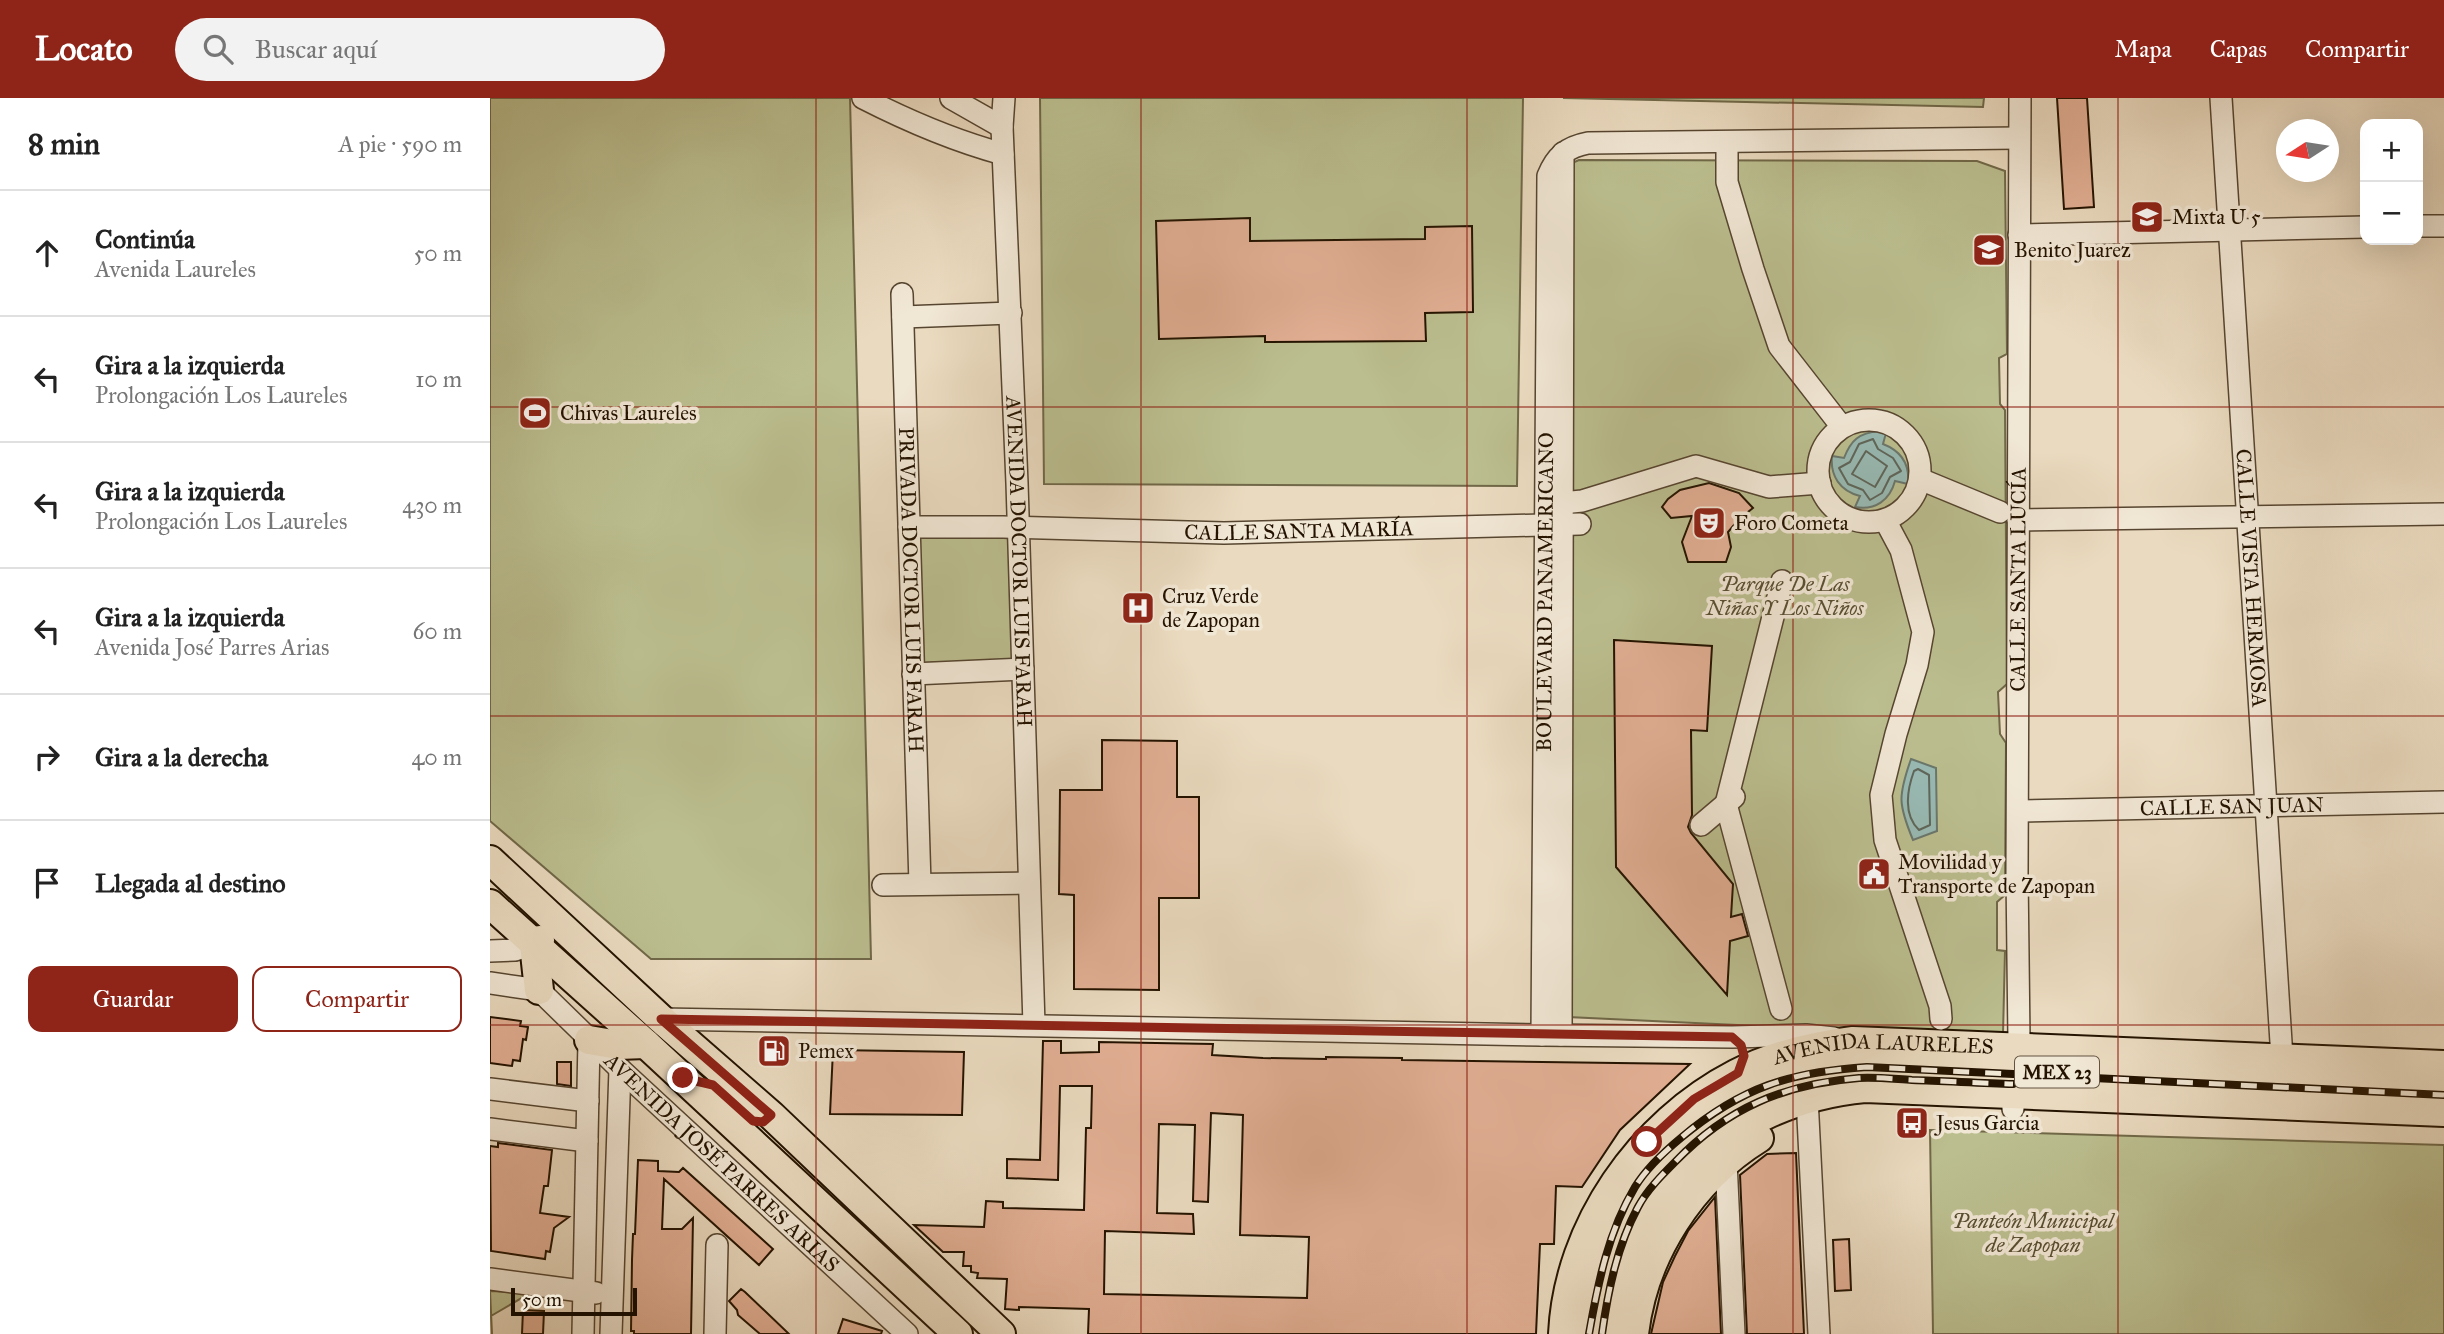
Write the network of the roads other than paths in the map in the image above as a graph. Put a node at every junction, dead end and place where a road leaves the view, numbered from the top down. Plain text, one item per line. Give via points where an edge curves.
1 (863, 98) edge
2 (951, 98) edge
3 (1004, 98) edge
4 (2020, 98) edge
5 (2221, 98) edge
6 (1002, 127) junction
7 (2019, 138) junction
8 (1727, 142) junction
9 (1563, 153) junction
10 (1003, 154) junction
11 (2423, 226) edge
12 (2444, 226) edge
13 (2360, 228) edge
14 (2230, 230) junction
15 (2019, 235) junction
16 (902, 293) dead end
17 (1011, 313) junction
18 (903, 317) junction
19 (1842, 427) junction
20 (1920, 479) junction
21 (1820, 483) junction
22 (1562, 503) junction
23 (2444, 514) edge
24 (2009, 516) junction
25 (2248, 517) junction
26 (1885, 520) junction
27 (1563, 525) junction
28 (909, 527) junction
29 (1018, 528) junction
30 (1782, 582) dead end
31 (1023, 669) junction
32 (914, 674) junction
33 (1730, 800) junction
34 (2444, 802) edge
35 (2266, 806) junction
36 (2018, 811) junction
37 (1701, 825) dead end
38 (490, 860) edge
39 (1029, 883) junction
40 (920, 884) junction
41 (883, 885) dead end
42 (490, 904) edge
43 (569, 932) junction
44 (534, 944) junction
45 (490, 951) edge
46 (490, 983) edge
47 (540, 989) junction
48 (1781, 1009) dead end
49 (661, 1019) junction
50 (1941, 1019) dead end
51 (1034, 1026) junction
52 (1551, 1035) junction
53 (1732, 1037) junction
54 (589, 1040) junction
55 (1853, 1041) junction
56 (650, 1047) junction
57 (2281, 1058) junction
58 (2317, 1059) junction
59 (2444, 1065) edge
60 (620, 1069) junction
61 (1738, 1073) junction
62 (683, 1078) junction
63 (2016, 1078) junction
64 (2350, 1084) junction
65 (2444, 1088) edge
66 (490, 1089) edge
67 (588, 1101) junction
68 (1807, 1106) junction
69 (2099, 1106) junction
70 (2444, 1112) edge
71 (771, 1115) junction
72 (2444, 1128) edge
73 (490, 1129) edge
74 (587, 1141) junction
75 (1726, 1161) junction
76 (717, 1245) dead end
77 (490, 1279) edge
78 (904, 1284) junction
79 (584, 1292) junction
80 (612, 1296) junction
81 (880, 1308) junction
82 (718, 1332) edge
83 (583, 1334) edge
84 (611, 1334) edge
85 (907, 1334) edge
86 (958, 1334) edge
87 (1001, 1334) edge
88 (1563, 1334) edge
89 (1586, 1334) edge
90 (1611, 1334) edge
91 (1634, 1334) edge
92 (1734, 1334) edge
93 (1819, 1334) edge

1 - 10 street via 938,132
2 - 6 street
3 - 6 street, AVENIDA DOCTOR LUIS FARAH
4 - 7 street, CALLE SANTA LUCÍA
5 - 14 street, CALLE VISTA HERMOSA
6 - 10 street, AVENIDA DOCTOR LUIS FARAH
7 - 8 street
7 - 15 street, CALLE SANTA LUCÍA
8 - 9 street via 1588,144
8 - 19 street via 1727,182 1779,346
9 - 22 street, BOULEVARD PANAMERICANO
9 - 27 street, BOULEVARD PANAMERICANO via 1548,176
10 - 17 street, AVENIDA DOCTOR LUIS FARAH
11 - 12 street
13 - 14 street
14 - 15 street
14 - 25 street, CALLE VISTA HERMOSA
15 - 24 street, CALLE SANTA LUCÍA
16 - 18 street, PRIVADA DOCTOR LUIS FARAH
17 - 18 street
17 - 29 street, AVENIDA DOCTOR LUIS FARAH
18 - 28 street, PRIVADA DOCTOR LUIS FARAH
19 - 20 street via 1870,419 1895,426 1914,446
19 - 21 street via 1822,451
20 - 24 street
20 - 26 street via 1910,503
21 - 22 street via 1769,487 1696,466
21 - 26 street via 1830,504 1842,514 1864,522
22 - 27 street, BOULEVARD PANAMERICANO
23 - 25 street
24 - 25 street
24 - 36 street, CALLE SANTA LUCÍA
25 - 35 street, CALLE VISTA HERMOSA
26 - 50 street via 1901,550 1923,632 1881,795 1885,840
27 - 29 street, CALLE SANTA MARÍA via 1224,533
27 - 52 street, BOULEVARD PANAMERICANO
28 - 29 street, CALLE SANTA MARÍA
28 - 32 street, PRIVADA DOCTOR LUIS FARAH
29 - 31 street, AVENIDA DOCTOR LUIS FARAH
30 - 33 street
31 - 32 street
31 - 39 street, AVENIDA DOCTOR LUIS FARAH
32 - 40 street, PRIVADA DOCTOR LUIS FARAH
33 - 37 street
33 - 48 street
34 - 35 street, CALLE SAN JUAN
35 - 36 street, CALLE SAN JUAN
35 - 57 street, CALLE VISTA HERMOSA
36 - 63 street, CALLE SANTA LUCÍA via 2020,1040
38 - 43 main road
39 - 40 street
39 - 51 street, AVENIDA DOCTOR LUIS FARAH
40 - 41 street
42 - 44 main road, AVENIDA JOSÉ PARRES ARIAS
43 - 44 main road
43 - 49 main road
44 - 45 street
44 - 47 main road
44 - 56 main road, AVENIDA JOSÉ PARRES ARIAS
46 - 47 street
47 - 54 street, AVENIDA JOSÉ PARRES ARIAS
49 - 51 street
49 - 71 main road
51 - 52 street
52 - 53 street
53 - 55 street via 1806,1035
53 - 61 street via 1743,1051
54 - 56 main road
54 - 60 street, AVENIDA JOSÉ PARRES ARIAS
54 - 67 street
55 - 61 main road, AVENIDA LAURELES via 1804,1049
55 - 63 main road, AVENIDA LAURELES
56 - 60 street
56 - 62 main road, AVENIDA JOSÉ PARRES ARIAS
57 - 58 main road, AVENIDA LAURELES
57 - 63 main road, AVENIDA LAURELES
58 - 59 main road, AVENIDA LAURELES
58 - 64 main road
60 - 80 street
60 - 81 street, AVENIDA JOSÉ PARRES ARIAS
61 - 88 main road, AVENIDA LAURELES via 1694,1099 1626,1167 1577,1260
62 - 71 main road via 713,1085 753,1121 763,1122
62 - 78 main road, AVENIDA JOSÉ PARRES ARIAS
63 - 64 main road, AVENIDA LAURELES / MEX 23
63 - 68 main road, AVENIDA LAURELES / MEX 23 via 1834,1092
63 - 69 main road, AVENIDA LAURELES / MEX 23
63 - 89 main road, AVENIDA LAURELES / MEX 23 via 1878,1063 1843,1065 1780,1080 1726,1105 1664,1157 1626,1208 1599,1267
64 - 65 main road, AVENIDA LAURELES / MEX 23
66 - 67 street
67 - 74 street
68 - 75 main road, AVENIDA LAURELES
68 - 90 main road, AVENIDA LAURELES / MEX 23 via 1777,1110 1735,1131 1672,1187 1652,1213 1629,1258
68 - 93 street
69 - 70 main road, AVENIDA LAURELES / MEX 23
69 - 72 main road, AVENIDA LAURELES
71 - 87 main road
73 - 74 street
74 - 79 street
75 - 91 main road, AVENIDA LAURELES via 1660,1245 1642,1292
75 - 92 street
76 - 82 street
77 - 79 street
78 - 81 street
78 - 86 main road, AVENIDA JOSÉ PARRES ARIAS
79 - 80 street
79 - 83 street
80 - 84 street
81 - 85 street, AVENIDA JOSÉ PARRES ARIAS

